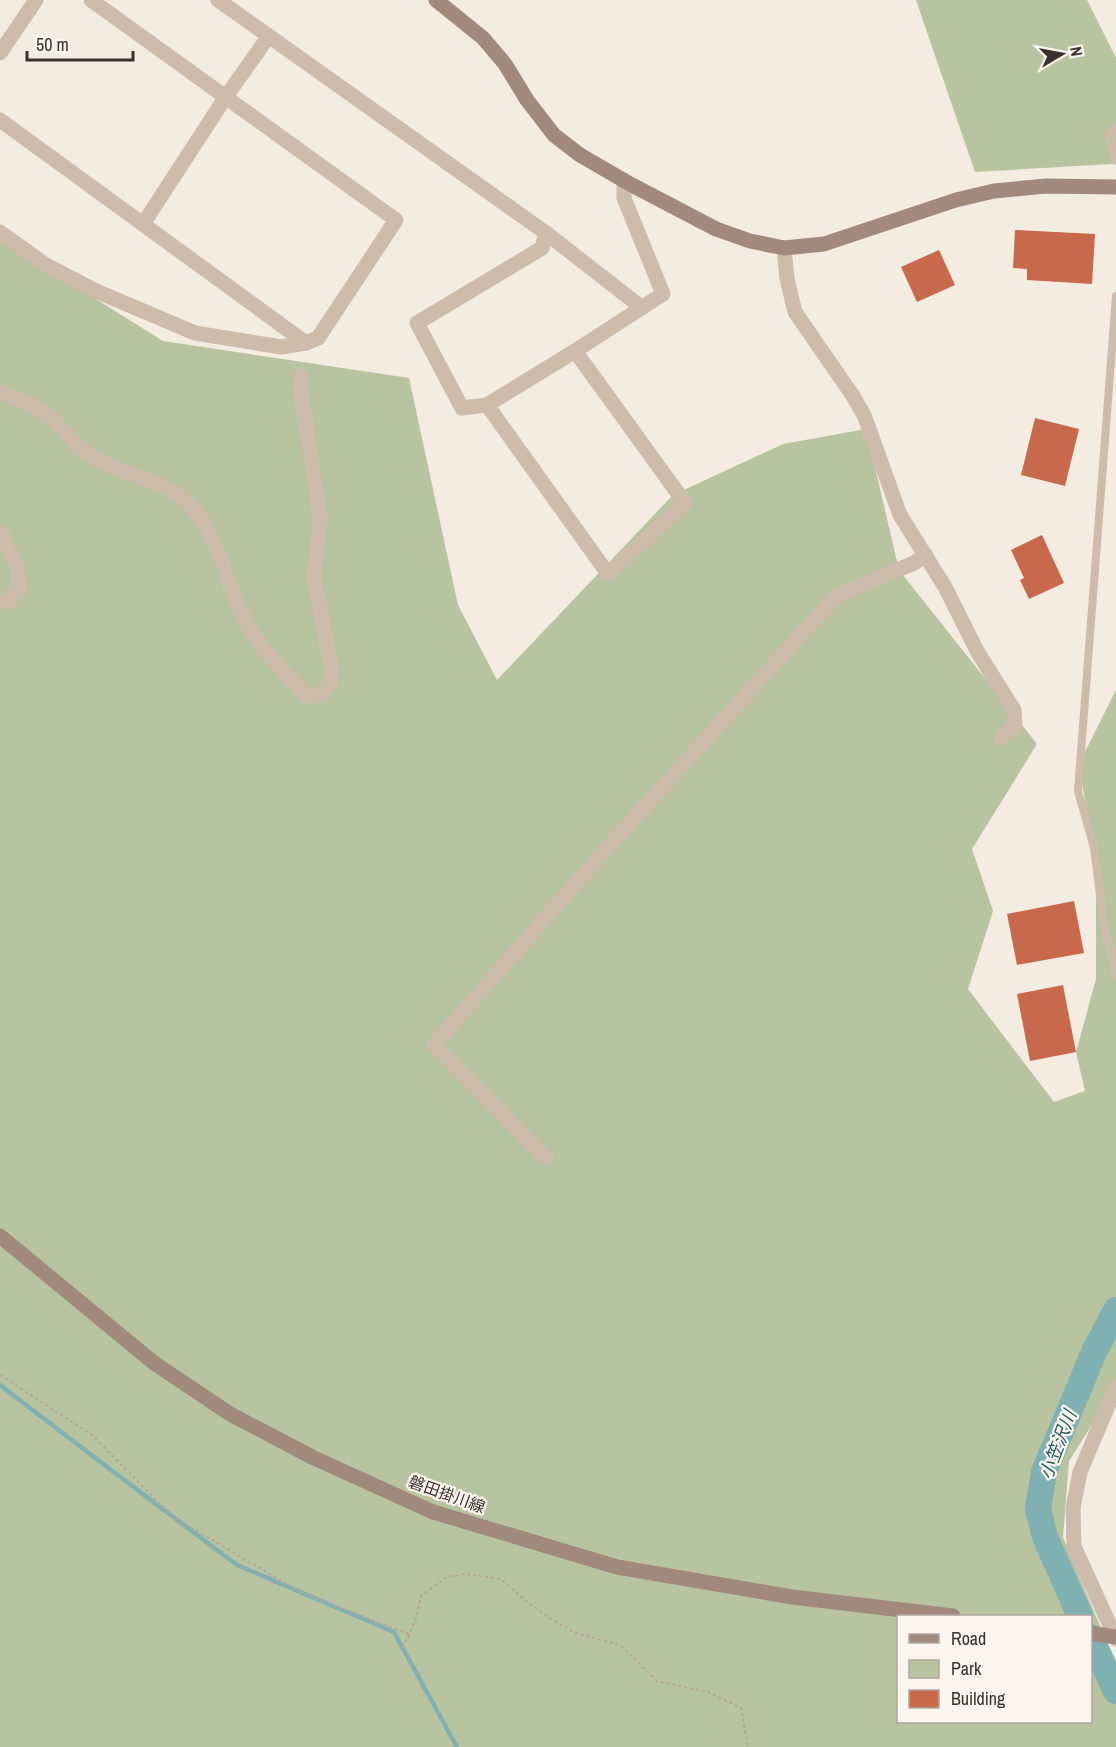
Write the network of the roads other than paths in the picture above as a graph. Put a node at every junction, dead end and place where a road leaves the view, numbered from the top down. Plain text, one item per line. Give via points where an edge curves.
1 (36, 0) edge
2 (90, 0) edge
3 (218, 0) edge
4 (436, 0) edge
5 (269, 36) junction
6 (0, 53) edge
7 (225, 98) junction
8 (0, 120) edge
9 (1116, 126) edge
10 (1116, 160) edge
11 (624, 180) junction
12 (1116, 187) edge
13 (143, 224) junction
14 (0, 232) edge
15 (546, 233) junction
16 (784, 248) junction
17 (1116, 297) edge
18 (641, 307) junction
19 (306, 344) junction
20 (575, 351) junction
21 (301, 376) dead end
22 (0, 392) edge
23 (487, 405) junction
24 (0, 533) edge
25 (926, 555) junction
26 (0, 602) edge
27 (1001, 738) dead end
28 (1116, 975) edge
29 (546, 1158) dead end
30 (0, 1236) edge
31 (1116, 1387) edge
32 (937, 1615) edge
33 (1092, 1633) edge
34 (1116, 1638) edge

1 - 6 street
2 - 7 street
3 - 5 street
4 - 11 main road via 483,38 554,135
5 - 7 street
5 - 15 street
7 - 13 street
7 - 19 street via 396,220 318,338
8 - 13 street
9 - 10 lane via 1108,136
11 - 16 main road via 716,229 750,242
11 - 18 street via 624,198 663,294
12 - 16 main road via 1046,186 994,191 824,244
13 - 19 street
14 - 19 street via 46,265 96,291 195,333 281,347
15 - 18 street
15 - 23 street via 542,248 417,323 462,408
16 - 25 street via 795,312 864,415 900,515
17 - 28 lane via 1078,791 1094,848 1104,926
18 - 20 street
20 - 23 street
20 - 23 street via 685,503 608,574
21 - 22 street via 320,515 314,578 332,670 330,684 322,695 307,696 251,630 229,585 225,566 186,501 166,486 96,458 44,411
24 - 26 street via 17,566 20,587 9,601
25 - 27 street via 977,651 1014,710 1015,726
25 - 29 street via 836,596 434,1045
30 - 32 main road, 磐田掛川線 via 154,1363 230,1414 314,1458 433,1512 617,1567 792,1597
31 - 34 street via 1080,1472 1074,1508 1074,1546
33 - 34 main road, bridge

